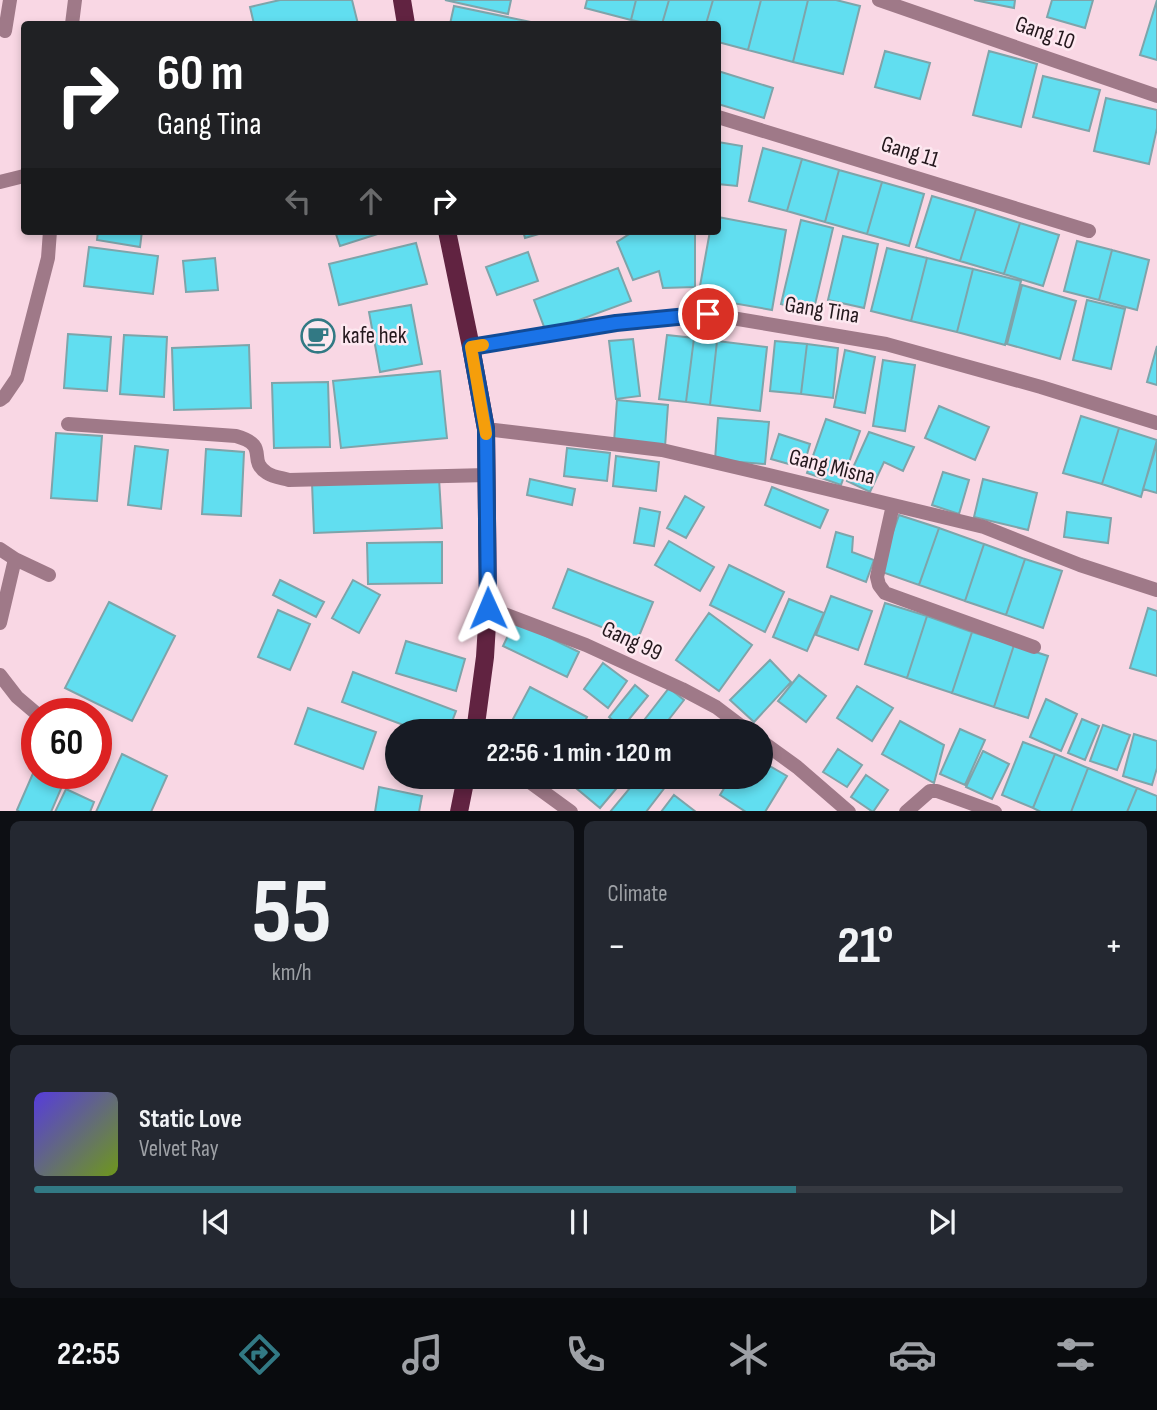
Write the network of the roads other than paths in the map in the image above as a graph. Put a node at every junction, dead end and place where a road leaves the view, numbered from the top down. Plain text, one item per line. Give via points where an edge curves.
1 (10, 0) edge
2 (75, 0) edge
3 (401, 0) edge
4 (878, 0) edge
5 (72, 21) edge
6 (405, 21) edge
7 (5, 32) dead end
8 (1157, 96) edge
9 (721, 118) edge
10 (21, 177) edge
11 (0, 182) edge
12 (1089, 231) dead end
13 (50, 235) edge
14 (448, 235) edge
15 (471, 347) junction
16 (0, 400) edge
17 (1157, 423) edge
18 (68, 424) dead end
19 (486, 429) junction
20 (487, 475) junction
21 (893, 505) junction
22 (0, 549) edge
23 (15, 559) junction
24 (49, 575) dead end
25 (1157, 590) edge
26 (488, 608) junction
27 (0, 623) edge
28 (1034, 647) dead end
29 (0, 675) edge
30 (21, 700) edge
31 (477, 719) edge
32 (732, 719) edge
33 (773, 750) edge
34 (464, 789) edge
35 (540, 789) edge
36 (459, 811) edge
37 (571, 811) edge
38 (849, 811) edge
39 (906, 811) edge
40 (995, 811) edge

1 - 7 street
2 - 5 street
3 - 6 main road
4 - 8 street, Gang 10
9 - 12 street, Gang 11
10 - 11 street
13 - 16 street via 17,378
14 - 15 main road
15 - 17 street, Gang Tina via 616,323 708,314 886,344
15 - 19 main road
18 - 20 street via 243,438 255,446 259,466 268,475 289,480
19 - 20 main road
19 - 21 street, Gang Misna via 662,450
20 - 26 main road
21 - 25 street, Gang Misna via 984,527
21 - 28 street via 877,577 885,593
22 - 23 street
23 - 24 street
23 - 27 street
26 - 31 main road
26 - 32 street, Gang 99 via 586,645 682,689
29 - 30 street
33 - 38 street
34 - 36 main road
35 - 37 street
39 - 40 street via 930,791 937,791

